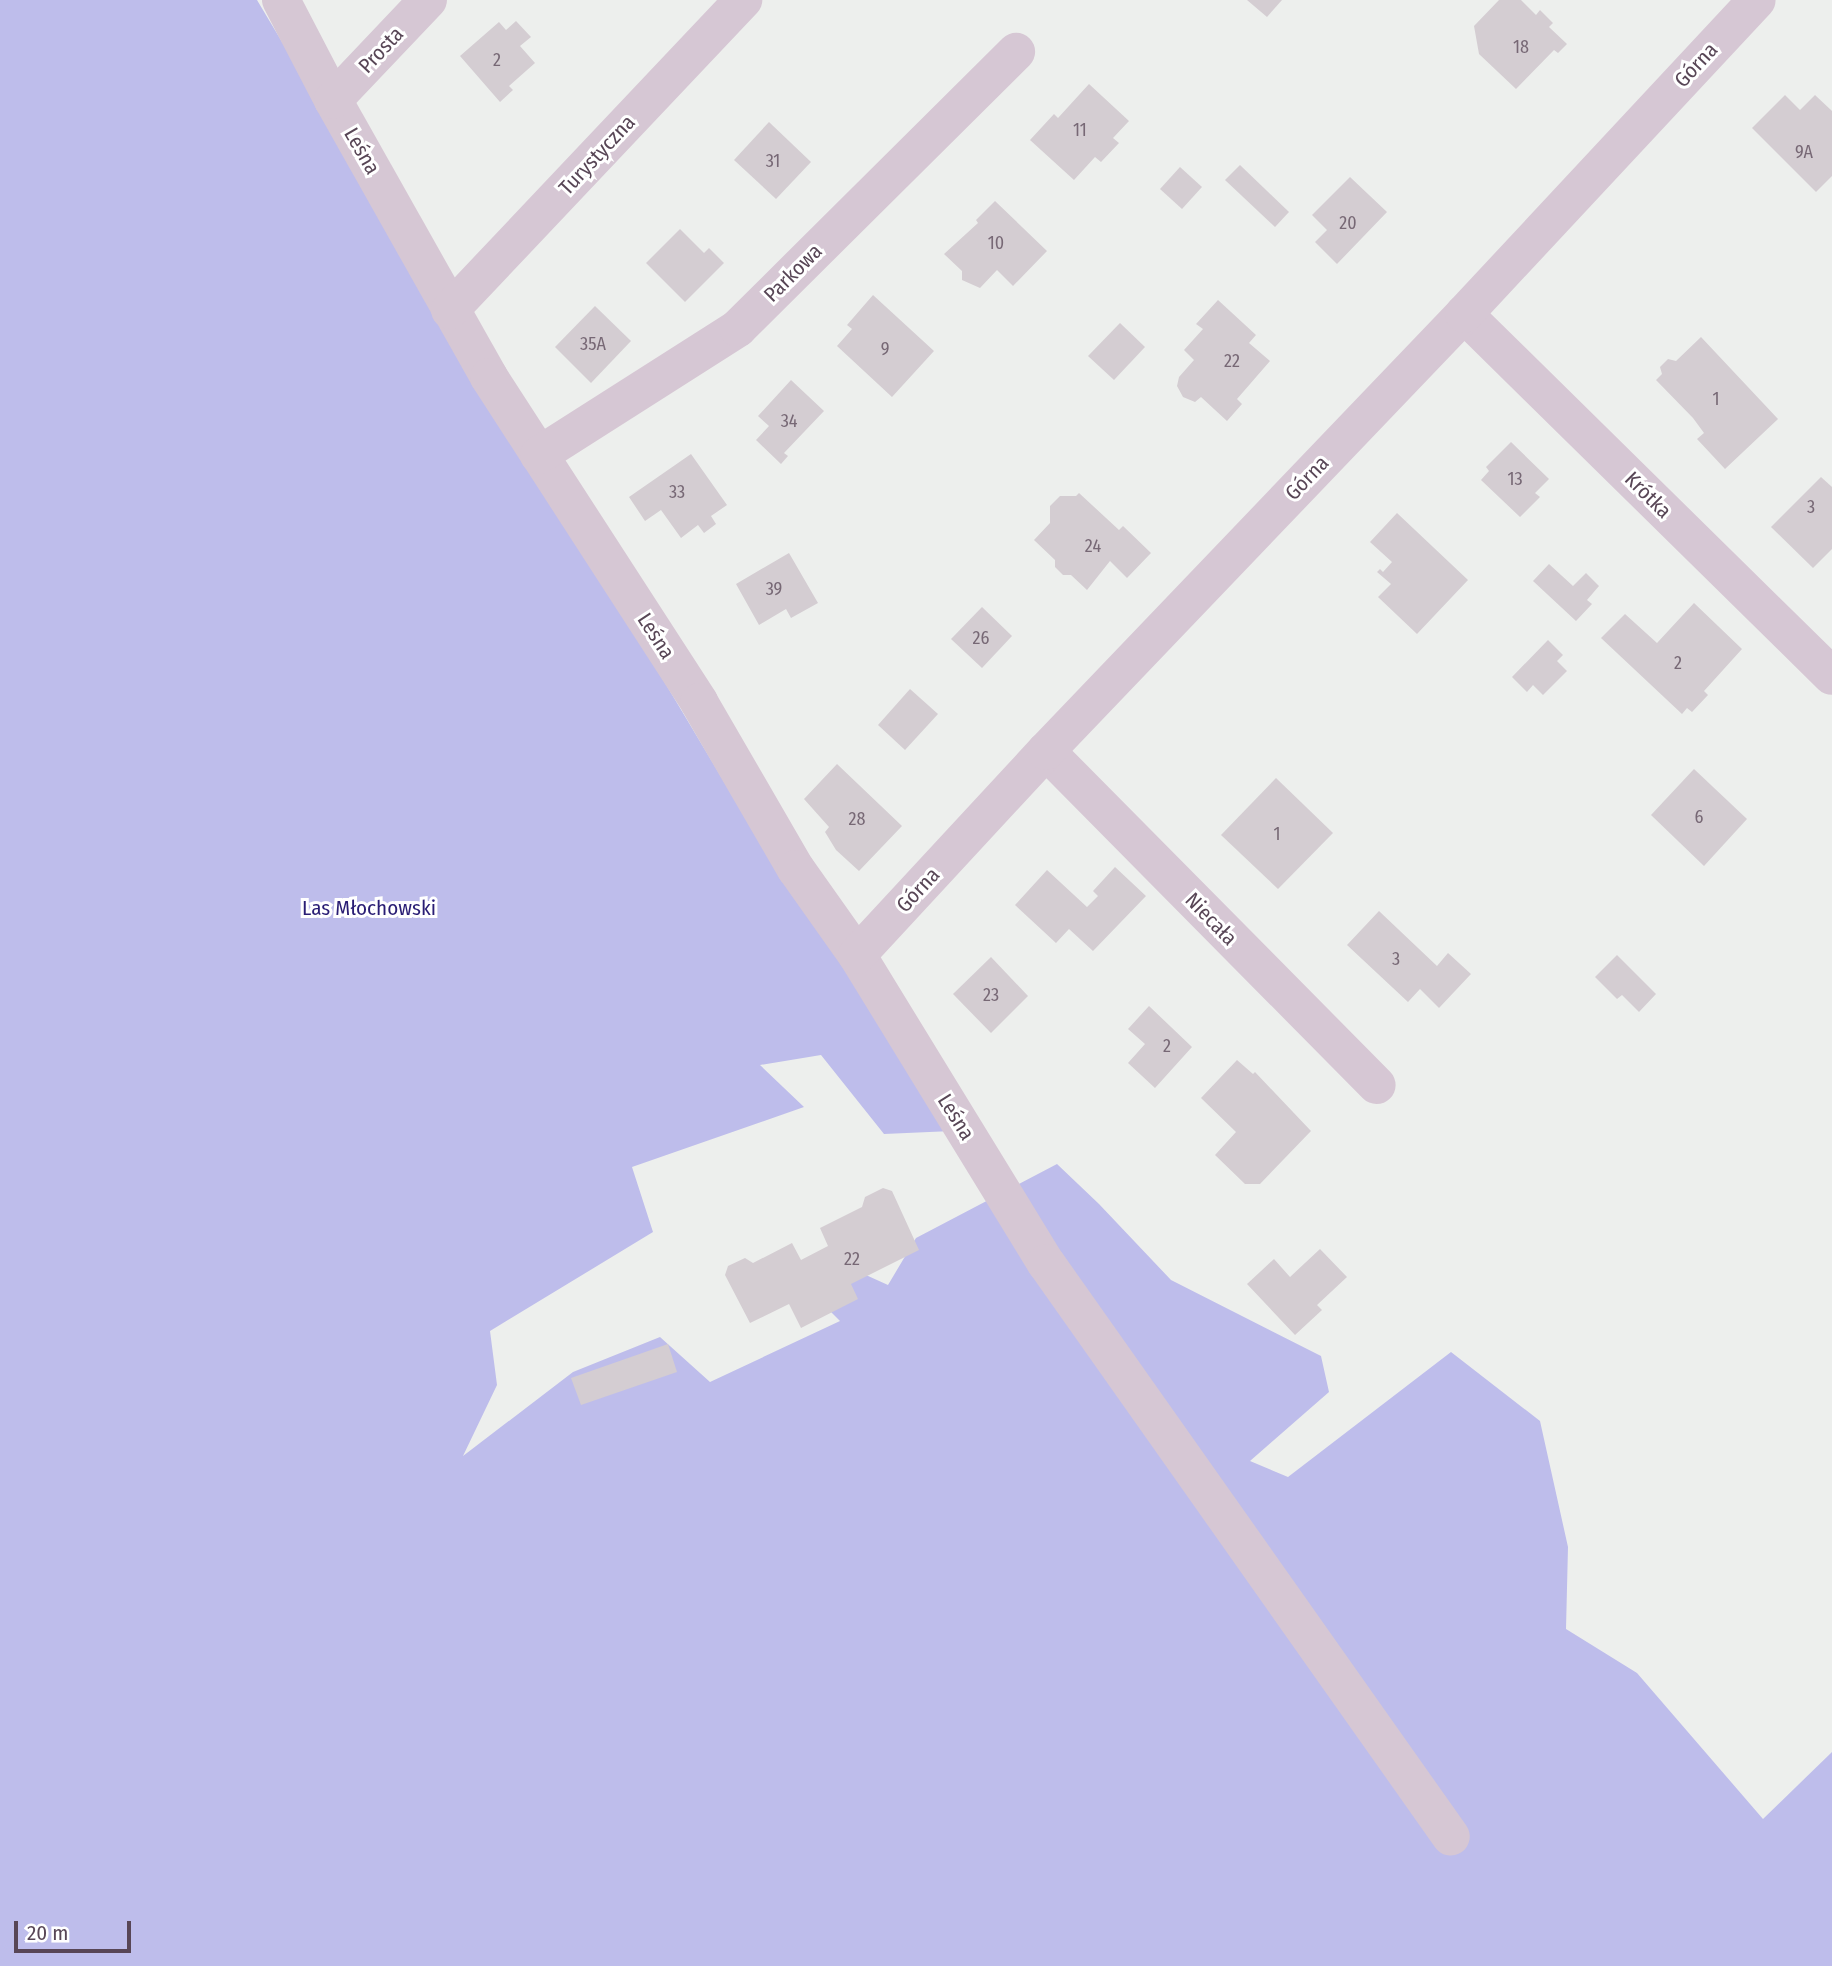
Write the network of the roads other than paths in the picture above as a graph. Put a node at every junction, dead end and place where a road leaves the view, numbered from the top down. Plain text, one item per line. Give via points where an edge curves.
1 (281, 0) edge
2 (428, 0) edge
3 (743, 0) edge
4 (1756, 0) edge
5 (1016, 52) dead end
6 (333, 100) junction
7 (450, 310) junction
8 (1464, 314) junction
9 (539, 455) junction
10 (1832, 676) edge
11 (1046, 751) junction
12 (857, 956) junction
13 (1376, 1085) dead end
14 (1451, 1837) dead end

1 - 6 street, Leśna
2 - 6 street, Prosta
3 - 7 street, Turystyczna
4 - 8 street, Górna
5 - 9 street, Parkowa via 738,328
6 - 7 street, Leśna
7 - 9 street, Leśna
8 - 10 street, Krótka
8 - 11 street, Górna
9 - 12 street, Leśna via 699,702 796,869
11 - 12 street, Górna
11 - 13 street, Niecała
12 - 14 street, Leśna via 1046,1263

